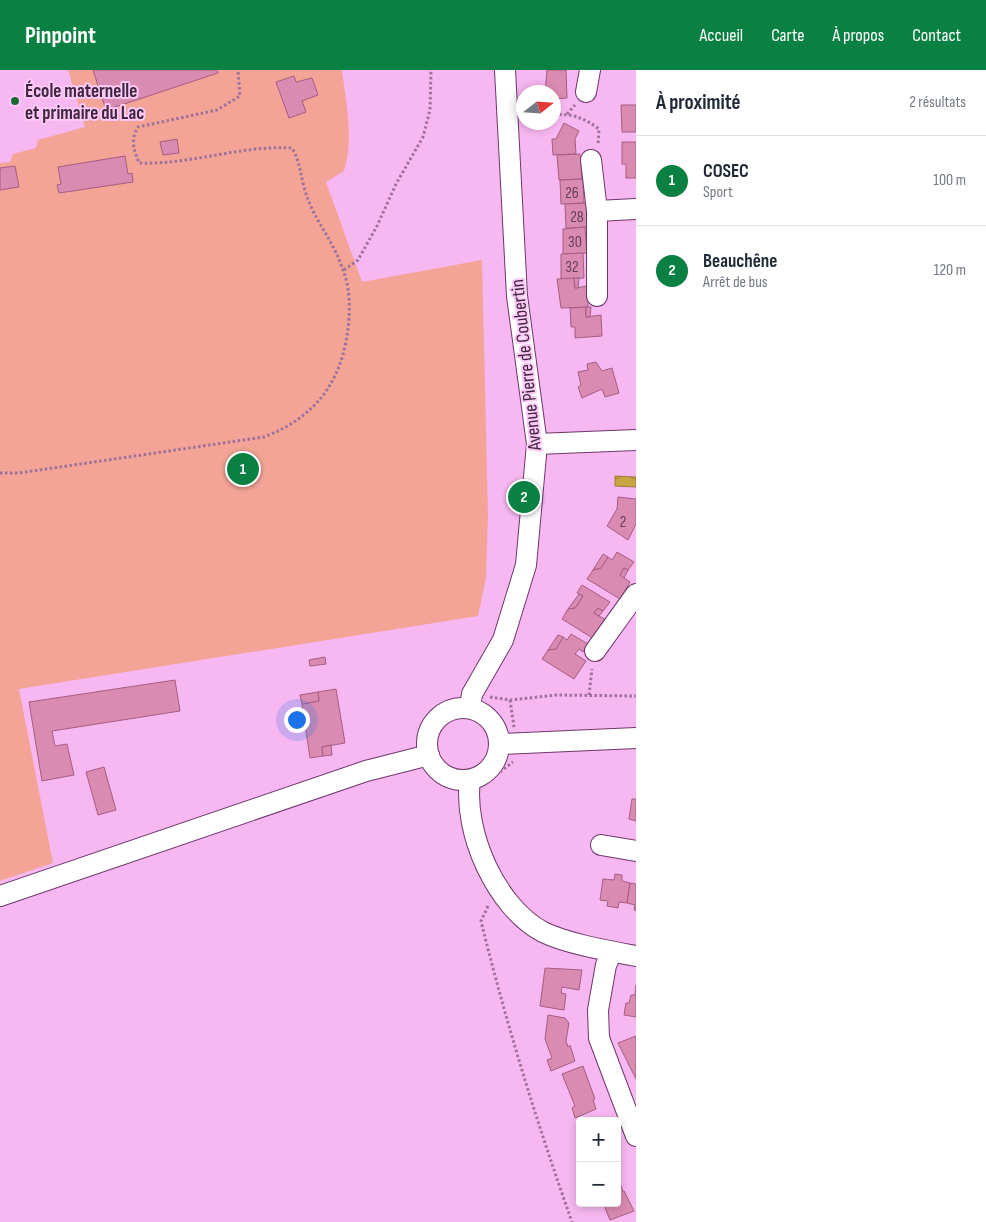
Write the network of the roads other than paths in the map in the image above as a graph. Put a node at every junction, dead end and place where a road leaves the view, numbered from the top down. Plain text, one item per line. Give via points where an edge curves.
1 (505, 70) edge
2 (590, 70) edge
3 (586, 92) dead end
4 (591, 160) road end
5 (636, 209) edge
6 (597, 212) junction
7 (597, 296) dead end
8 (636, 440) edge
9 (537, 444) junction
10 (636, 594) edge
11 (595, 651) road end
12 (471, 701) junction
13 (636, 738) edge
14 (500, 744) junction
15 (429, 755) junction
16 (470, 780) junction
17 (601, 845) dead end
18 (636, 851) edge
19 (0, 896) edge
20 (612, 952) junction
21 (636, 956) edge
22 (636, 1136) edge

1 - 9 street, Avenue Pierre de Coubertin via 517,296
2 - 3 street
4 - 6 street
5 - 6 street
6 - 7 street
8 - 9 street
9 - 12 street, Avenue Pierre de Coubertin via 526,565 503,640
10 - 11 street
12 - 14 street via 491,721 498,732
12 - 15 street via 436,720 427,743
13 - 14 street
14 - 16 street via 492,768
15 - 16 street via 444,776
15 - 19 street via 366,771
16 - 20 street via 468,795 476,837 490,876 514,909 543,932
17 - 18 street
20 - 21 street
20 - 22 street via 606,965 598,1010 599,1038

